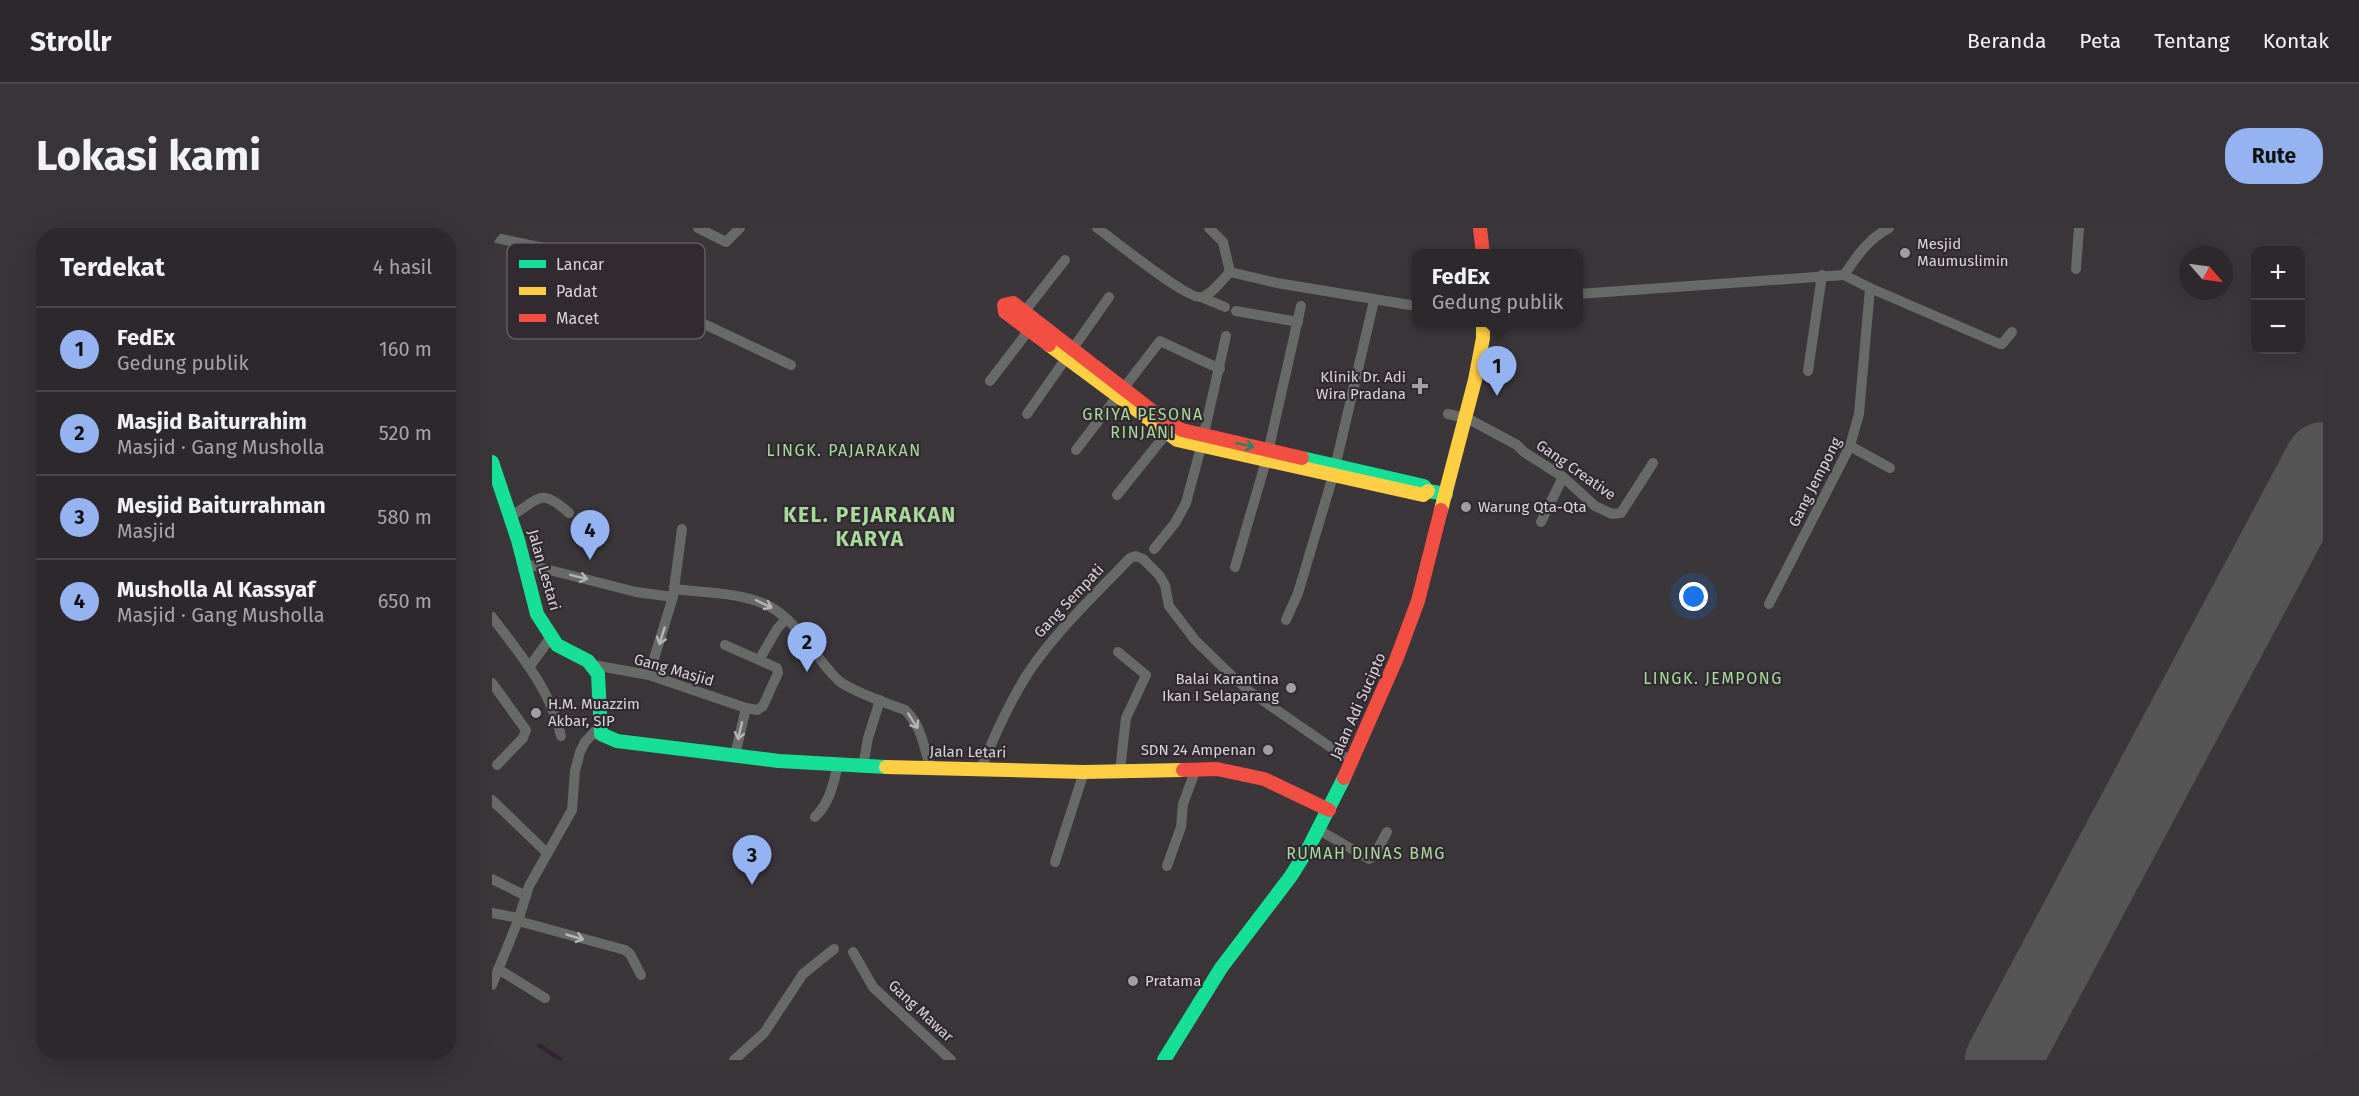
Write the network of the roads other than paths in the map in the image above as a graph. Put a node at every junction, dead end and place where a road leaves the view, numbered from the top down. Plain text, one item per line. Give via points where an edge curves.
1 (698, 228) edge
2 (740, 228) edge
3 (1098, 228) edge
4 (1209, 228) edge
5 (1480, 228) edge
6 (1889, 228) edge
7 (2079, 228) edge
8 (1873, 232) edge
9 (492, 237) edge
10 (520, 243) edge
11 (1482, 249) edge
12 (1065, 260) dead end
13 (2076, 269) dead end
14 (1230, 272) junction
15 (1822, 275) junction
16 (1844, 275) junction
17 (1870, 288) junction
18 (1583, 294) edge
19 (1108, 297) dead end
20 (1201, 297) junction
21 (1373, 305) dead end
22 (1412, 305) edge
23 (1301, 306) dead end
24 (1225, 307) dead end
25 (1236, 311) dead end
26 (1021, 316) junction
27 (1298, 322) junction
28 (705, 324) edge
29 (1483, 327) edge
30 (1029, 330) junction
31 (2012, 332) dead end
32 (1227, 336) dead end
33 (1070, 354) junction
34 (791, 364) dead end
35 (1220, 369) junction
36 (1808, 371) dead end
37 (990, 381) dead end
38 (1119, 392) junction
39 (1027, 414) dead end
40 (1456, 416) junction
41 (1166, 435) junction
42 (1203, 441) junction
43 (1850, 446) junction
44 (1076, 450) dead end
45 (1267, 455) junction
46 (492, 462) edge
47 (1653, 463) dead end
48 (1890, 468) dead end
49 (1334, 471) junction
50 (1563, 477) junction
51 (1436, 492) junction
52 (1117, 495) dead end
53 (569, 513) dead end
54 (511, 516) junction
55 (1541, 522) dead end
56 (682, 529) dead end
57 (1154, 549) dead end
58 (522, 563) junction
59 (1235, 567) dead end
60 (673, 593) junction
61 (1769, 604) dead end
62 (492, 617) edge
63 (786, 619) junction
64 (1286, 620) dead end
65 (551, 637) junction
66 (725, 645) dead end
67 (1119, 652) dead end
68 (759, 660) junction
69 (593, 665) junction
70 (530, 666) junction
71 (649, 675) junction
72 (492, 683) edge
73 (880, 700) junction
74 (746, 708) junction
75 (600, 730) junction
76 (561, 736) dead end
77 (735, 755) junction
78 (1352, 762) junction
79 (496, 765) dead end
80 (838, 765) junction
81 (862, 767) junction
82 (930, 767) junction
83 (981, 768) junction
84 (1196, 769) junction
85 (1120, 770) junction
86 (1084, 772) junction
87 (492, 800) edge
88 (1329, 810) junction
89 (815, 817) dead end
90 (1319, 830) junction
91 (1387, 832) dead end
92 (547, 853) junction
93 (1054, 862) dead end
94 (1167, 866) dead end
95 (492, 879) edge
96 (526, 896) junction
97 (492, 913) edge
98 (519, 920) junction
99 (834, 949) dead end
100 (853, 952) dead end
101 (498, 969) junction
102 (641, 975) dead end
103 (492, 985) edge
104 (545, 998) dead end
105 (734, 1060) edge
106 (951, 1060) edge
107 (1164, 1060) edge

1 - 2 street via 726,242
3 - 20 street via 1178,288
4 - 14 street via 1223,242
5 - 11 main road
6 - 8 street
7 - 13 street
8 - 16 street
9 - 10 street
12 - 26 street
14 - 20 street
14 - 22 street
15 - 16 street
15 - 18 street
15 - 36 street
16 - 17 street
17 - 31 street via 2000,344
17 - 43 street, Gang Jempong via 1859,414
19 - 33 street
20 - 24 street
21 - 49 street
23 - 27 street
25 - 27 street
26 - 30 main road
26 - 33 main road
27 - 45 street
28 - 34 street
29 - 40 main road, Jalan Adi Sucipto via 1475,380
30 - 33 main road
30 - 37 street
32 - 35 street
33 - 38 main road
33 - 39 street
35 - 38 street via 1160,341
35 - 42 street
38 - 41 main road
38 - 42 main road
38 - 44 street
40 - 50 street, Gang Creative via 1517,445
40 - 51 main road, Jalan Adi Sucipto
41 - 42 main road
41 - 52 street
42 - 45 main road
42 - 57 street via 1185,503
43 - 48 street
43 - 61 street, Gang Jempong
45 - 49 main road
45 - 59 street
46 - 54 main road, Jalan Lestari
47 - 50 street, Gang Creative via 1617,515 1595,506
49 - 51 main road via 1423,495
49 - 64 street via 1298,593
50 - 55 street
51 - 78 main road, Jalan Adi Sucipto via 1411,624
53 - 54 street via 540,497
54 - 58 main road, Jalan Lestari
56 - 60 street
58 -> 60 street via 636,592
58 - 65 main road, Jalan Lestari via 537,615
60 -> 63 street via 754,599
60 -> 71 street
62 - 70 street
63 - 68 street
63 - 73 street via 840,681
65 - 69 main road, Jalan Lestari via 563,649
65 - 70 street
66 - 68 street
67 - 85 street via 1146,675 1126,718
68 - 74 street via 777,669 778,675 763,706 757,710
69 - 71 street, Gang Masjid
69 - 75 main road via 600,686
70 - 76 street via 546,694
71 - 74 street, Gang Masjid
72 - 79 street via 526,732
73 - 81 street
73 -> 82 street via 913,717
74 -> 77 street
75 - 77 main road, Jalan Letari via 616,741
75 - 92 street via 585,742 580,753 572,810
77 - 80 main road, Jalan Letari
78 - 83 street, Gang Sempati via 1249,691 1195,640 1169,606 1159,575 1136,556 1067,623 1039,658 1014,697
78 - 88 main road, Jalan Adi Sucipto
80 - 81 main road, Jalan Letari
80 - 89 street via 830,797
81 - 82 main road, Jalan Letari
82 - 83 main road, Jalan Letari
83 - 86 main road, Jalan Letari
84 - 85 main road, Jalan Letari
84 - 88 main road, Jalan Letari via 1217,769 1264,779
84 - 94 street
85 - 86 main road, Jalan Letari
86 - 93 street
87 - 92 street
88 - 90 main road, Jalan Adi Sucipto
90 - 91 street via 1369,859
90 - 107 main road, Jalan Adi Sucipto via 1291,876 1221,968
92 - 96 street
95 - 96 street
96 - 98 street
97 - 98 street
98 - 101 street
98 -> 102 street via 625,950
99 - 105 street via 803,974 764,1033
100 - 106 street, Gang Mawar via 873,987
101 - 103 street
101 - 104 street

